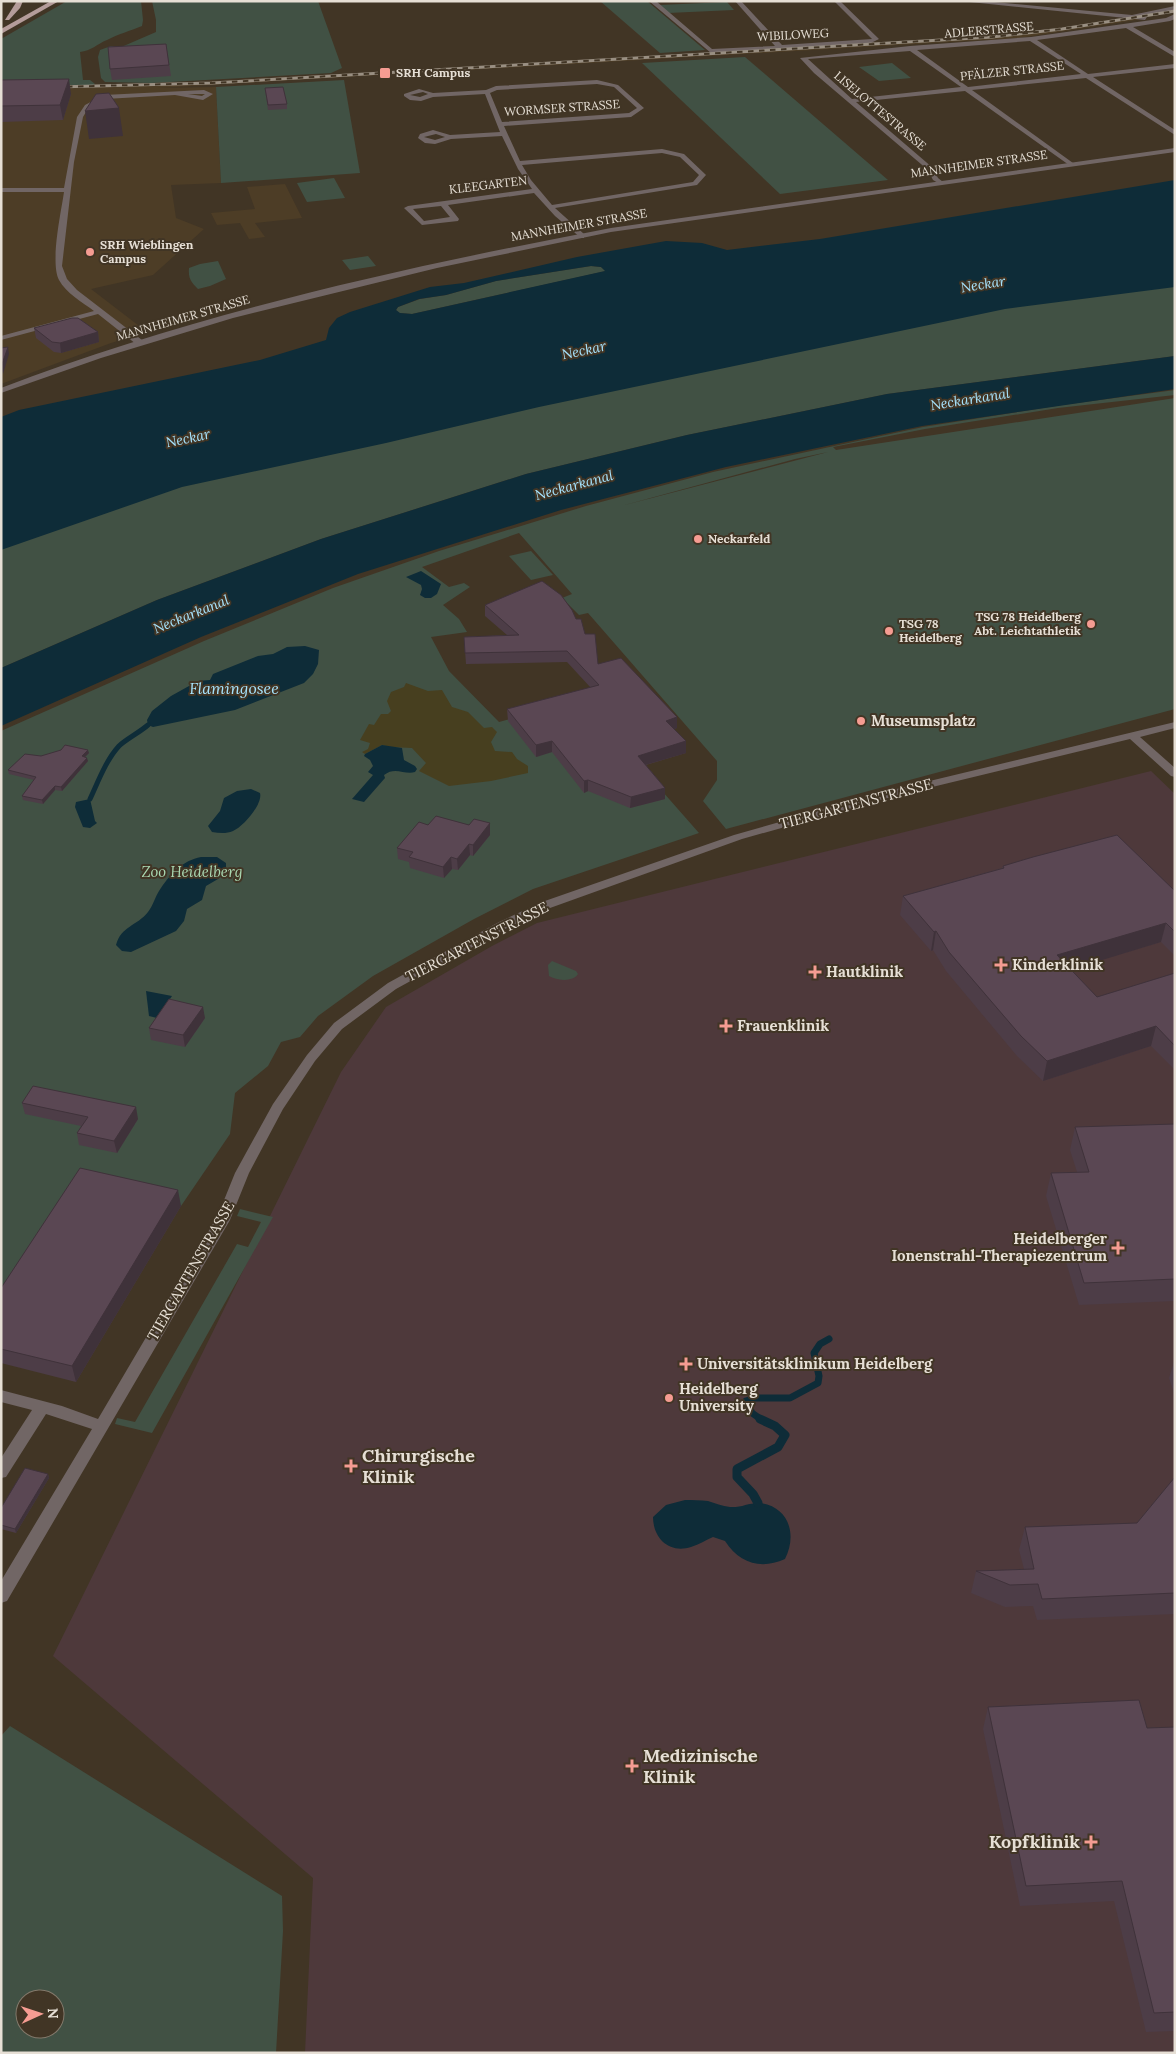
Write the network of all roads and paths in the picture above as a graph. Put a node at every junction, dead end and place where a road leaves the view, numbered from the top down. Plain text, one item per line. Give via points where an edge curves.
1 (20, 1) edge
2 (56, 1) edge
3 (652, 1) edge
4 (738, 1) edge
5 (837, 1) edge
6 (963, 1) edge
7 (1175, 8) edge
8 (23, 10) dead end
9 (1134, 16) junction
10 (1175, 16) edge
11 (4, 20) edge
12 (1171, 20) edge
13 (1126, 25) junction
14 (1, 32) edge
15 (1030, 39) junction
16 (780, 47) junction
17 (910, 48) junction
18 (1175, 54) edge
19 (803, 58) joint
20 (1175, 66) edge
21 (1087, 75) junction
22 (965, 88) junction
23 (487, 92) junction
24 (175, 93) dead end
25 (432, 95) dead end
26 (852, 101) junction
27 (499, 124) junction
28 (1175, 133) edge
29 (504, 134) junction
30 (449, 137) dead end
31 (1175, 150) edge
32 (518, 163) junction
33 (1071, 164) junction
34 (940, 182) junction
35 (1, 190) edge
36 (67, 190) junction
37 (535, 190) junction
38 (443, 203) junction
39 (551, 207) junction
40 (581, 236) junction
41 (98, 312) junction
42 (1, 338) edge
43 (139, 342) junction
44 (1, 390) edge
45 (1175, 725) edge
46 (1133, 736) junction
47 (1175, 774) edge
48 (1, 1396) edge
49 (42, 1407) junction
50 (100, 1426) junction
51 (1, 1472) edge
52 (1, 1596) edge

1 - 11 highway via 18,8
2 - 14 highway
3 - 16 street, WIBILOWEG via 711,51
4 - 16 street
5 - 16 street, WIBILOWEG via 876,39
6 - 9 street
7 - 9 street
8 - 11 highway
9 - 12 street
10 - 12 street, ADLERSTRASSE
12 - 13 street, ADLERSTRASSE
13 - 15 street, ADLERSTRASSE
13 - 18 street
15 - 17 street, ADLERSTRASSE
15 - 21 street
17 - 19 street, ADLERSTRASSE
17 - 22 street
19 - 26 street, LISELOTTESTRASSE
20 - 21 street, PFÄLZER STRASSE
21 - 22 street, PFÄLZER STRASSE
21 - 28 street
22 - 26 street, PFÄLZER STRASSE
22 - 33 street
23 - 25 street
23 - 27 street
23 - 27 street, WORMSER STRASSE via 496,88 597,82 616,86 641,108 631,115
24 - 36 street via 104,98 87,106 80,117
26 - 34 street, LISELOTTESTRASSE via 931,169
27 - 29 street
29 - 30 street
29 - 32 street
31 - 33 street, MANNHEIMER STRASSE
32 - 37 street
32 - 39 street via 662,151 682,155 704,175 696,184
33 - 34 street, MANNHEIMER STRASSE
34 - 40 street, MANNHEIMER STRASSE
35 - 36 street
36 - 41 street via 58,266 67,285
37 - 38 street, KLEEGARTEN
37 - 39 street
38 - 38 street, KLEEGARTEN via 434,204 408,208 422,223 455,219
39 - 40 street
40 - 43 street, MANNHEIMER STRASSE via 404,272
41 - 42 street
41 - 43 street
43 - 44 street, MANNHEIMER STRASSE
45 - 46 street, TIERGARTENSTRASSE
46 - 47 street
46 - 50 street, TIERGARTENSTRASSE via 892,793 729,839 546,905 392,986 338,1026 278,1107 242,1173 224,1216
48 - 49 street
49 - 50 street
49 - 51 street
50 - 52 street, TIERGARTENSTRASSE

